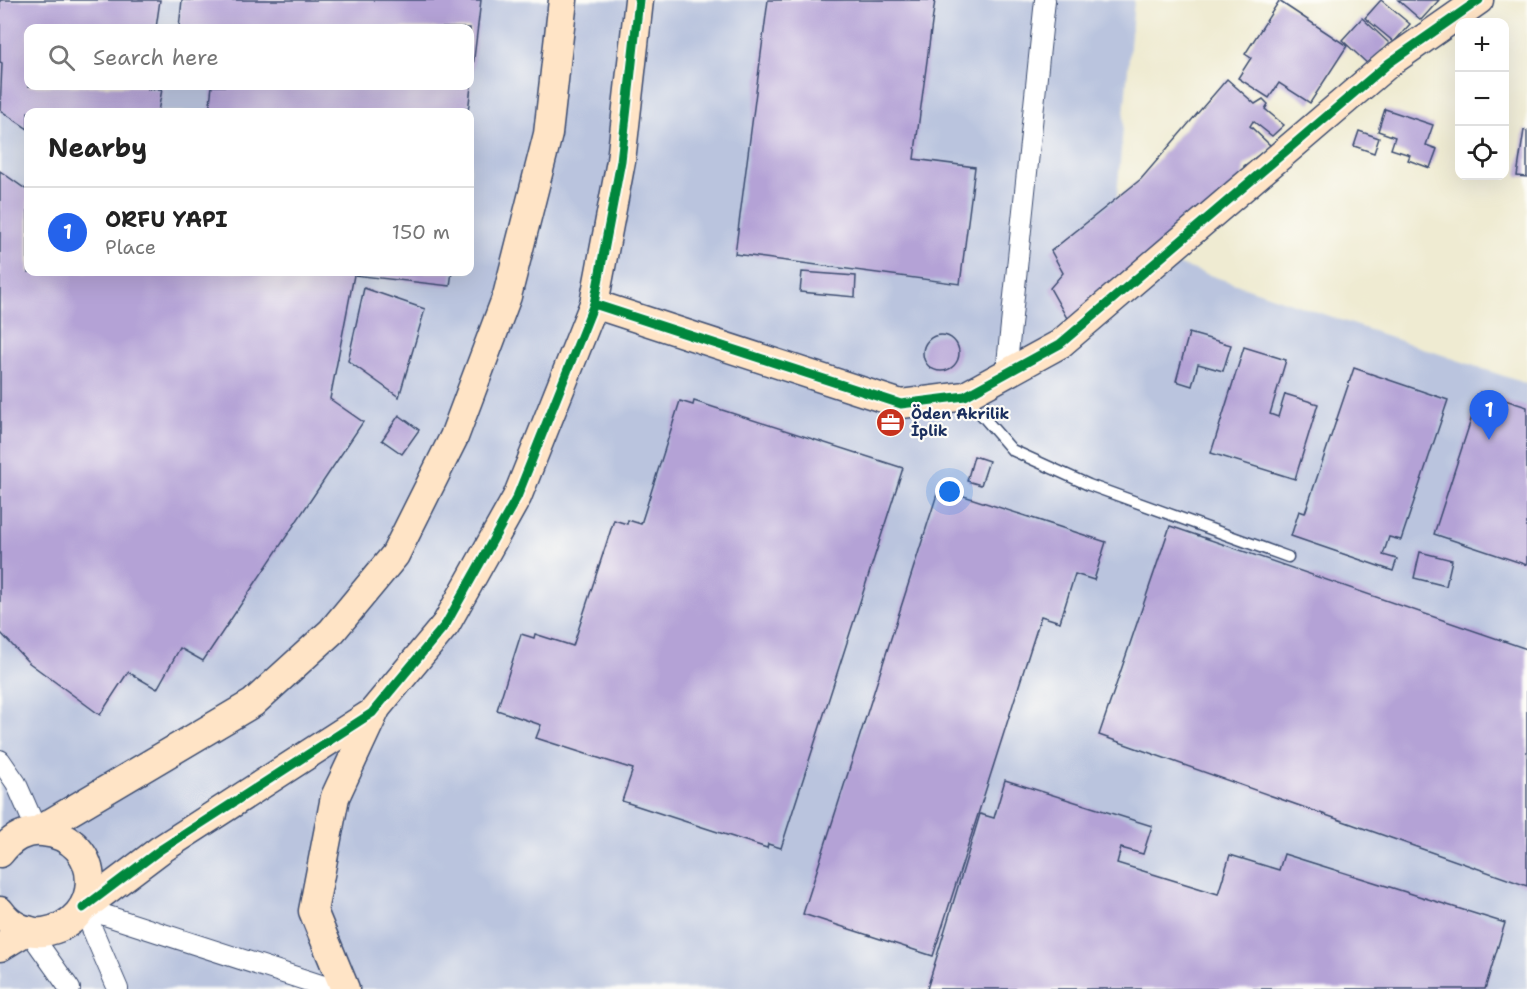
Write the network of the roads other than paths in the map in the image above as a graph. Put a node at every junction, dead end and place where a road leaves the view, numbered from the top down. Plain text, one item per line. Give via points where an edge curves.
1 (563, 0) edge
2 (639, 0) edge
3 (1045, 0) edge
4 (1479, 0) edge
5 (594, 304) junction
6 (1006, 373) junction
7 (965, 396) junction
8 (1288, 558) dead end
9 (377, 707) junction
10 (0, 760) edge
11 (37, 831) junction
12 (0, 853) edge
13 (83, 908) junction
14 (0, 911) edge
15 (27, 930) junction
16 (0, 947) edge
17 (70, 989) edge
18 (118, 989) edge
19 (333, 989) edge
20 (345, 989) edge

1 - 11 street via 548,134 507,296 454,437 395,555 332,631 253,703
2 - 5 street via 621,161
3 - 6 street
4 - 6 street via 1389,63 1060,344
5 - 7 street via 901,404
5 - 9 street via 517,497 446,624
6 - 7 street
7 - 8 lane via 1012,450 1089,485
9 - 13 street via 160,850
9 - 20 street via 335,797 313,910
10 - 11 street via 16,783
11 - 12 street via 10,841
11 - 13 street via 69,840 85,859 90,891
13 - 15 street via 57,930
13 - 18 street
13 - 19 street
14 - 15 street via 5,919
15 - 16 street
15 - 17 street

